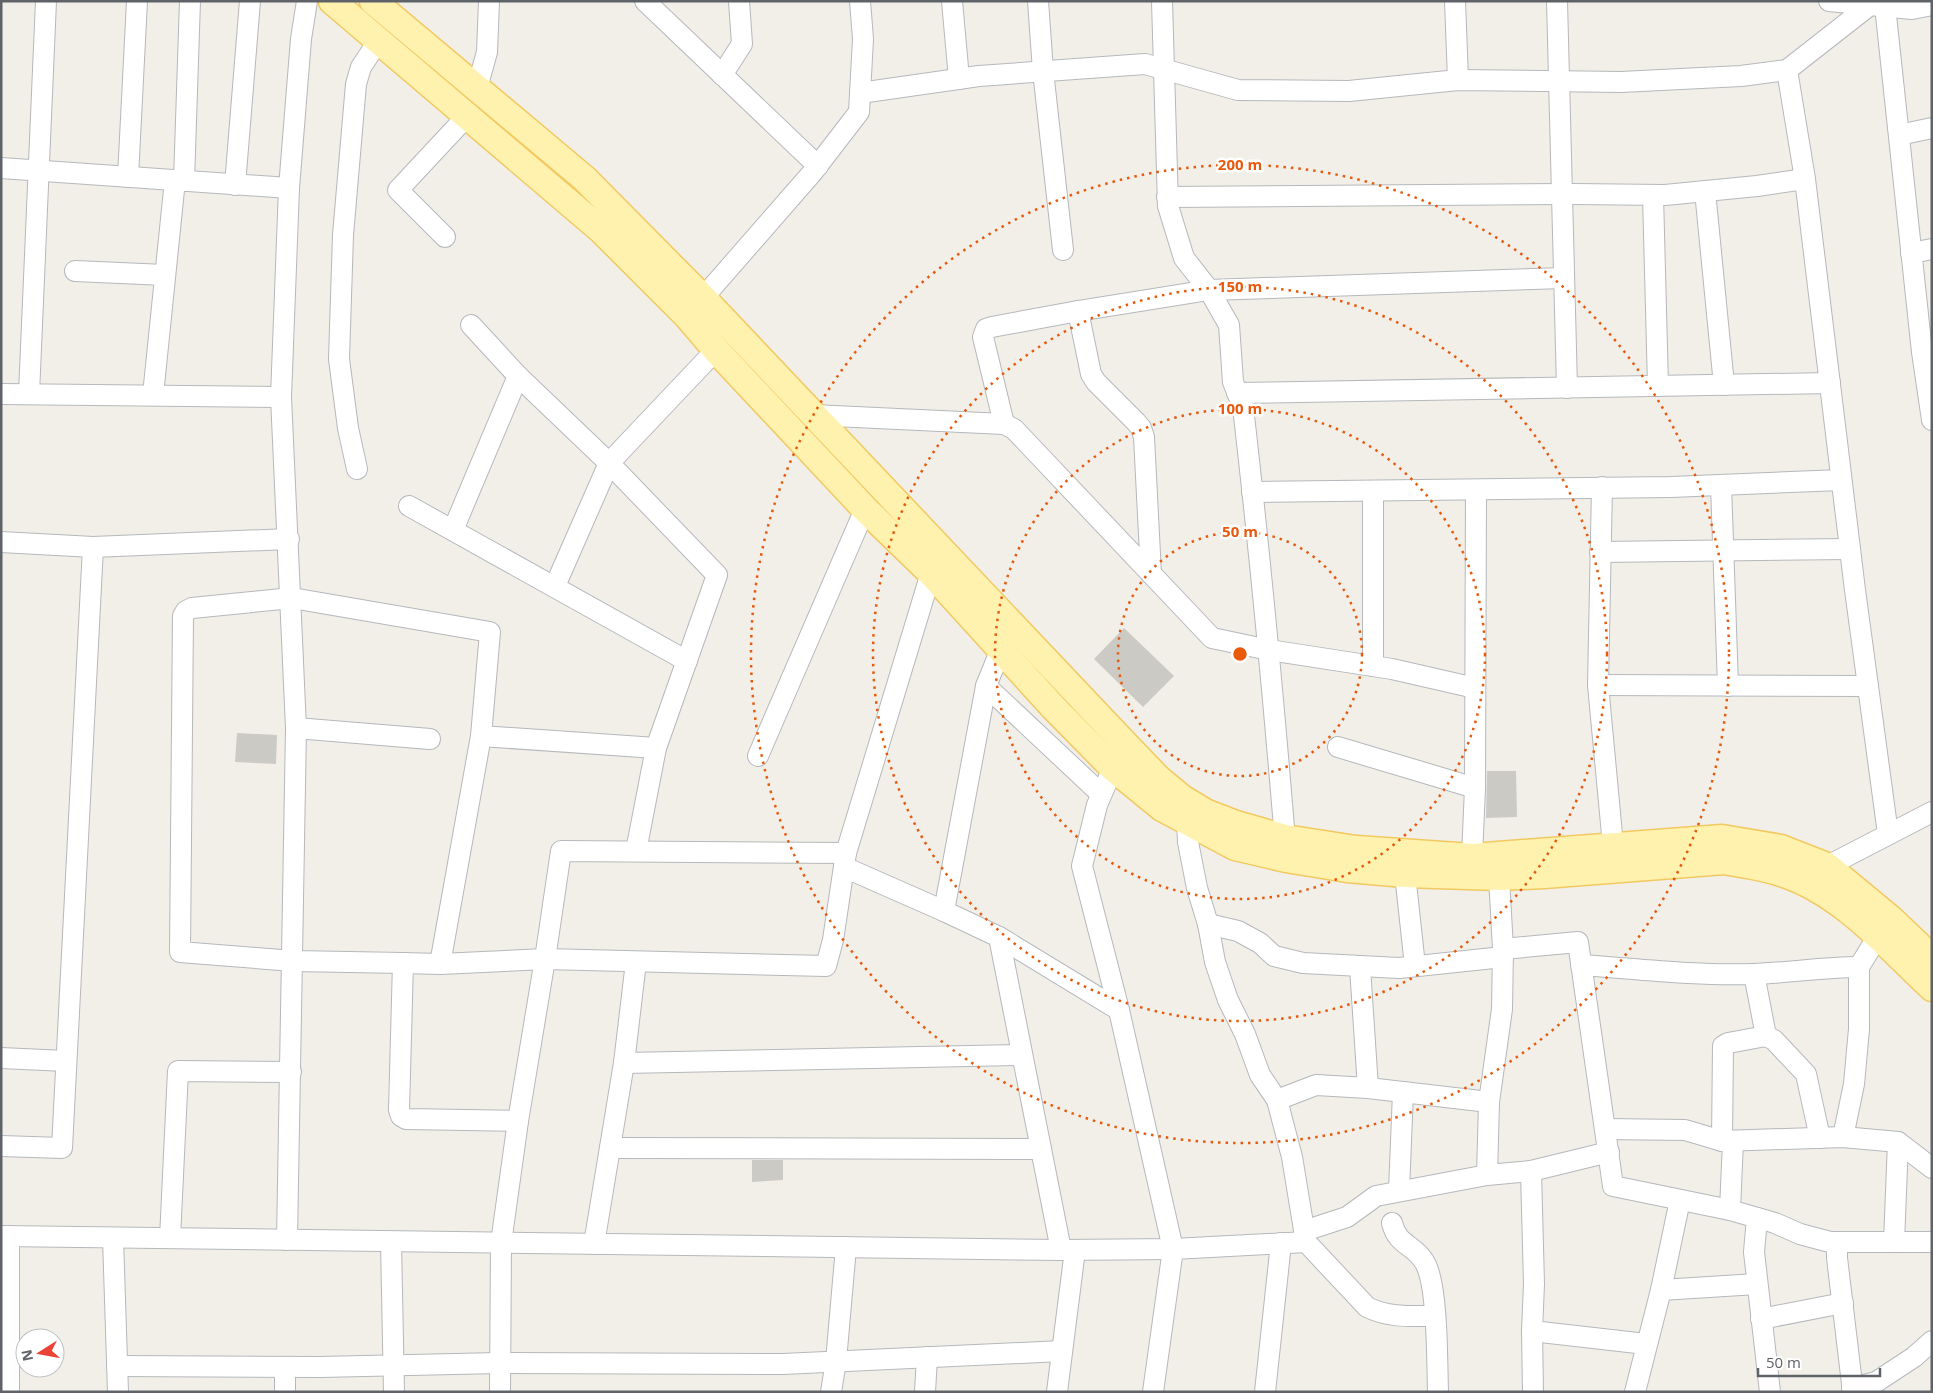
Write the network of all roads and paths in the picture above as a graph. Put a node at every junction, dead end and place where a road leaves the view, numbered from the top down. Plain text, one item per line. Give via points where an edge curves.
1 (46, 1) edge
2 (137, 1) edge
3 (190, 1) edge
4 (250, 1) edge
5 (307, 1) edge
6 (332, 1) edge
7 (373, 1) edge
8 (489, 1) edge
9 (645, 1) edge
10 (739, 1) edge
11 (860, 1) edge
12 (952, 1) edge
13 (1038, 1) edge
14 (1162, 1) edge
15 (1455, 1) edge
16 (1557, 1) edge
17 (1829, 1) edge
18 (1932, 5) edge
19 (1877, 6) junction
20 (379, 40) junction
21 (1164, 69) junction
22 (1788, 70) junction
23 (1043, 71) junction
24 (722, 75) junction
25 (959, 79) junction
26 (1458, 80) junction
27 (1559, 82) junction
28 (477, 88) junction
29 (860, 93) junction
30 (468, 115) junction
31 (1932, 128) edge
32 (1898, 135) junction
33 (818, 166) junction
34 (1, 168) edge
35 (39, 171) junction
36 (128, 177) junction
37 (1805, 179) junction
38 (179, 181) junction
39 (235, 184) junction
40 (289, 188) junction
41 (1705, 191) junction
42 (1563, 194) junction
43 (1653, 195) junction
44 (1167, 197) junction
45 (445, 237) dead end
46 (1932, 249) edge
47 (1063, 250) dead end
48 (1911, 254) junction
49 (75, 271) dead end
50 (165, 275) junction
51 (1564, 278) junction
52 (1209, 290) junction
53 (695, 307) junction
54 (1078, 311) junction
55 (471, 325) dead end
56 (716, 350) junction
57 (518, 376) junction
58 (1830, 383) junction
59 (1724, 385) junction
60 (1658, 386) junction
61 (1567, 388) junction
62 (1237, 393) junction
63 (1, 394) edge
64 (28, 394) junction
65 (153, 396) junction
66 (281, 397) junction
67 (813, 415) junction
68 (1932, 420) edge
69 (1004, 424) junction
70 (610, 463) junction
71 (358, 469) dead end
72 (1842, 480) junction
73 (1721, 485) junction
74 (1602, 487) junction
75 (1373, 490) junction
76 (1476, 490) junction
77 (1252, 492) junction
78 (409, 506) dead end
79 (866, 509) junction
80 (453, 530) junction
81 (909, 534) junction
82 (289, 539) junction
83 (1, 542) edge
84 (93, 547) junction
85 (1723, 550) junction
86 (1850, 550) junction
87 (1600, 552) junction
88 (931, 573) junction
89 (1151, 574) junction
90 (555, 586) junction
91 (292, 598) junction
92 (1001, 649) junction
93 (1270, 650) junction
94 (687, 661) junction
95 (1373, 666) junction
96 (1598, 685) junction
97 (986, 686) junction
98 (1728, 686) junction
99 (1868, 686) junction
100 (1475, 688) junction
101 (296, 728) junction
102 (481, 736) junction
103 (430, 739) dead end
104 (1338, 747) dead end
105 (656, 748) junction
106 (758, 756) dead end
107 (1120, 758) junction
108 (1474, 788) junction
109 (1101, 794) junction
110 (1932, 812) edge
111 (1188, 821) junction
112 (1888, 834) junction
113 (1613, 845) junction
114 (1285, 849) junction
115 (636, 851) junction
116 (1472, 857) junction
117 (845, 860) junction
118 (1827, 866) junction
119 (1405, 874) junction
120 (1499, 877) junction
121 (1801, 881) junction
122 (944, 911) junction
123 (1208, 924) junction
124 (1878, 936) junction
125 (999, 937) junction
126 (1503, 953) junction
127 (1932, 958) edge
128 (545, 960) junction
129 (293, 961) junction
130 (636, 962) junction
131 (403, 964) junction
132 (440, 964) junction
133 (1360, 966) junction
134 (1414, 966) junction
135 (1581, 966) junction
136 (1859, 967) junction
137 (1754, 974) junction
138 (1932, 988) edge
139 (1119, 1010) junction
140 (1766, 1036) junction
141 (1022, 1055) junction
142 (1, 1058) edge
143 (66, 1061) junction
144 (624, 1063) junction
145 (291, 1072) junction
146 (1368, 1088) junction
147 (1403, 1092) junction
148 (1277, 1100) junction
149 (1489, 1102) junction
150 (518, 1120) junction
151 (1606, 1129) junction
152 (1842, 1137) junction
153 (1820, 1138) junction
154 (1728, 1141) junction
155 (1898, 1142) junction
156 (1, 1146) edge
157 (610, 1148) junction
158 (1041, 1149) junction
159 (1609, 1152) junction
160 (1932, 1168) edge
161 (1531, 1170) junction
162 (1486, 1175) junction
163 (1399, 1191) junction
164 (1680, 1200) junction
165 (1730, 1210) junction
166 (1757, 1218) junction
167 (1392, 1223) dead end
168 (5, 1236) edge
169 (1305, 1236) junction
170 (113, 1238) junction
171 (170, 1238) junction
172 (288, 1240) junction
173 (391, 1242) junction
174 (1837, 1242) junction
175 (1894, 1242) junction
176 (1932, 1242) edge
177 (501, 1243) junction
178 (1281, 1243) junction
179 (594, 1244) junction
180 (846, 1247) junction
181 (1173, 1249) junction
182 (1068, 1250) junction
183 (1757, 1284) junction
184 (1661, 1290) junction
185 (1843, 1303) junction
186 (1435, 1316) junction
187 (1762, 1319) junction
188 (1532, 1331) junction
189 (1932, 1341) edge
190 (1646, 1344) junction
191 (1062, 1351) junction
192 (927, 1357) junction
193 (836, 1362) junction
194 (500, 1363) junction
195 (117, 1366) junction
196 (394, 1366) junction
197 (285, 1367) junction
198 (4, 1371) edge
199 (1853, 1390) edge
200 (9, 1392) edge
201 (118, 1392) edge
202 (285, 1392) edge
203 (394, 1392) edge
204 (500, 1392) edge
205 (831, 1392) edge
206 (925, 1392) edge
207 (1057, 1392) edge
208 (1153, 1392) edge
209 (1265, 1392) edge
210 (1438, 1392) edge
211 (1533, 1392) edge
212 (1635, 1392) edge
213 (1770, 1392) edge

1 - 35 street
2 - 36 street
3 - 38 street
4 - 39 street
5 - 40 street
6 - 20 main road
7 - 28 main road
8 - 28 street via 487,52
9 - 24 street
10 - 24 street via 742,44
11 - 29 street via 863,39
12 - 25 street
13 - 23 street
14 - 21 street
15 - 26 street
16 - 27 street
17 - 19 street
18 - 19 street via 1912,8
19 - 22 street
19 - 32 street
20 - 30 main road
20 - 71 street via 361,66 356,84 343,235 339,359 348,428
21 - 23 street via 1145,64
21 - 26 street via 1238,90 1349,91
21 - 44 street
22 - 27 street via 1741,76
22 - 37 street
23 - 25 street
23 - 47 street
24 - 33 street
25 - 29 street
26 - 27 street
27 - 42 street
28 - 53 main road via 584,178
29 - 33 street via 859,112
30 - 45 street via 398,190
30 - 53 main road
31 - 32 street
32 - 48 street
33 - 53 street
34 - 35 street
35 - 36 street
35 - 64 street
36 - 38 street
37 - 41 street
37 - 58 street
38 - 39 street
38 - 50 street
39 - 40 street
40 - 66 street
41 - 43 street
41 - 59 street
42 - 43 street
42 - 44 street
42 - 51 street
43 - 60 street
44 - 52 street via 1184,258
46 - 48 street
48 - 68 street
49 - 50 street
50 - 65 street
51 - 52 street
51 - 61 street
52 - 54 street
52 - 62 street via 1229,324 1233,382
53 - 56 main road
53 - 67 main road
54 - 69 street via 986,329 983,337
54 - 89 street via 1096,382 1136,422 1144,437
55 - 57 street
56 - 70 street
56 - 79 main road
57 - 70 street
57 - 80 street
58 - 59 street
58 - 72 street
59 - 60 street
60 - 61 street
61 - 62 street
62 - 77 street via 1242,408
63 - 64 street
64 - 65 street
65 - 66 street
66 - 82 street
67 - 69 street
67 - 81 main road
69 - 89 street via 1014,429
70 - 90 street
70 - 94 street via 717,575
72 - 73 street
72 - 86 street
73 - 74 street
73 - 85 street
74 - 76 street
74 - 87 street
75 - 76 street
75 - 77 street
75 - 95 street
76 - 100 street
77 - 93 street
78 - 80 street
79 - 81 main road
79 - 106 street
80 - 90 street
81 - 88 main road
81 - 107 main road
82 - 84 street
82 - 91 street
83 - 84 street
84 - 143 street
85 - 86 street
85 - 87 street
85 - 98 street
86 - 99 street
87 - 96 street
88 - 92 main road
88 - 117 street
89 - 93 street via 1212,638
90 - 94 street
91 - 101 street
91 - 102 street via 490,632
91 - 129 street via 192,608 183,616 180,952
92 - 97 street
92 - 107 main road via 1053,706
93 - 95 street
93 - 114 street
94 - 105 street
95 - 100 street
96 - 98 street
96 - 113 street
97 - 109 street
97 - 122 street
98 - 99 street
99 - 112 street
100 - 108 street
101 - 103 street
101 - 129 street
102 - 105 street
102 - 132 street
104 - 108 street
105 - 115 street
107 - 109 street
107 - 111 main road via 1162,808
107 - 114 main road via 1160,779 1205,812
108 - 116 street
109 - 139 street via 1082,866
110 - 112 street
111 - 114 main road via 1235,847
111 - 123 street via 1188,842
112 - 118 street
113 - 116 main road
113 - 118 main road via 1722,838 1780,848
114 - 116 main road via 1356,849
114 - 119 main road via 1347,869
115 - 117 street
115 - 128 street via 561,851
117 - 122 street
117 - 130 street via 826,966
118 - 121 street
118 - 127 main road
119 - 120 main road
119 - 134 street
120 - 121 main road via 1724,861
120 - 126 street
121 - 124 main road via 1842,905
122 - 125 street
123 - 133 street via 1238,931 1260,943 1274,956 1303,963
123 - 148 street via 1215,962 1228,1000 1260,1075
124 - 136 street
124 - 138 main road
125 - 139 street
125 - 141 street
126 - 134 street
126 - 135 street via 1578,942
126 - 149 street via 1502,1009
128 - 130 street
128 - 132 street
128 - 150 street
129 - 131 street
129 - 145 street
130 - 144 street
131 - 132 street
131 - 150 street via 401,1116 406,1119
133 - 134 street
133 - 146 street
135 - 137 street
135 - 151 street
136 - 137 street
136 - 152 street via 1859,1029 1854,1084
137 - 140 street
139 - 181 street
140 - 153 street via 1774,1040 1806,1074
140 - 154 street via 1723,1046
141 - 144 street
141 - 158 street
142 - 143 street
143 - 156 street via 62,1148
144 - 157 street
145 - 171 street via 178,1071
145 - 172 street
146 - 147 street
146 - 148 street via 1316,1085
147 - 149 street
147 - 163 street
148 - 169 street via 1292,1158
149 - 162 street
150 - 177 street
151 - 154 street via 1685,1130
151 - 159 street
152 - 153 street
152 - 155 street
153 - 154 street
154 - 165 street
155 - 160 street
155 - 175 street
157 - 158 street
157 - 179 street
158 - 182 street
159 - 161 street
159 - 164 street via 1613,1186
161 - 162 street
161 - 188 street
162 - 163 street
163 - 169 street via 1376,1196 1347,1217
164 - 165 street
164 - 184 street
165 - 166 street
166 - 174 street via 1800,1234
166 - 183 street via 1754,1252
167 - 186 street via 1400,1241 1417,1252 1426,1263 1431,1275
168 - 170 street
168 - 198 street
169 - 178 street
169 - 186 street via 1367,1307 1391,1316
170 - 171 street
170 - 195 street
171 - 172 street
172 - 173 street
173 - 177 street
173 - 196 street
174 - 175 street
174 - 185 street
175 - 176 street
177 - 179 street
177 - 194 street
178 - 181 street
178 - 209 street
179 - 180 street
180 - 182 street
180 - 193 street
181 - 182 street
181 - 208 street
182 - 191 street
183 - 184 street
183 - 187 street
184 - 190 street
185 - 187 street
185 - 199 street
186 - 210 street
187 - 213 street
188 - 190 street
188 - 211 street
189 - 199 street via 1876,1382
190 - 212 street
191 - 192 street
191 - 207 street
192 - 193 street
192 - 206 street
193 - 194 street
193 - 205 street
194 - 196 street
194 - 204 street
195 - 197 street
195 - 201 street
196 - 197 street
196 - 203 street
197 - 202 street
198 - 200 street

